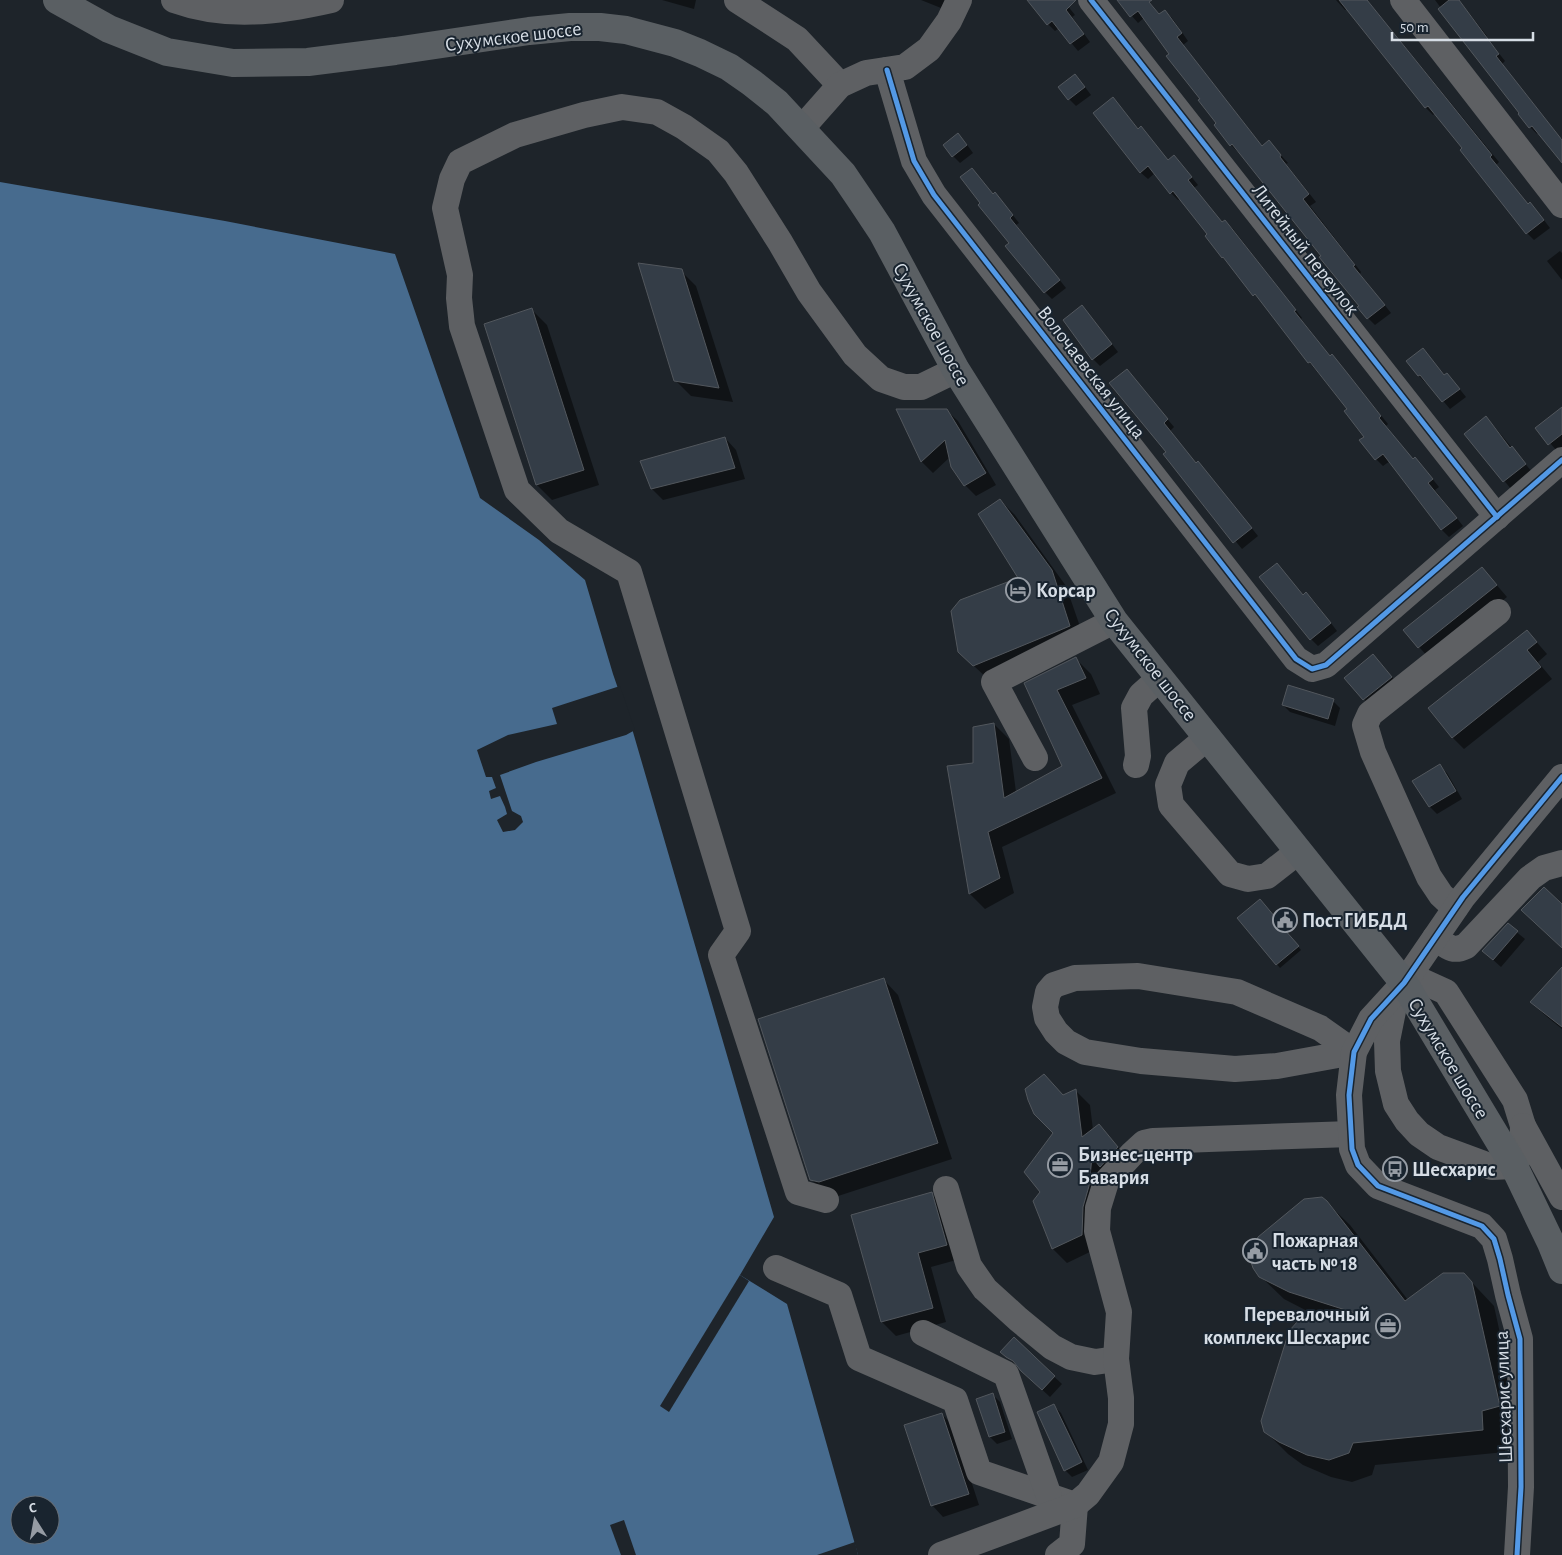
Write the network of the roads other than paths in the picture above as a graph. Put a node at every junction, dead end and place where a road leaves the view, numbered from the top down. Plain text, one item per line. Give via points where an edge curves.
1 (57, 0) edge
2 (174, 0) edge
3 (331, 0) edge
4 (737, 0) edge
5 (959, 0) edge
6 (1090, 0) edge
7 (1402, 0) edge
8 (887, 70) junction
9 (840, 85) junction
10 (802, 128) junction
11 (1562, 205) edge
12 (956, 370) junction
13 (1562, 460) edge
14 (1497, 517) junction
15 (1498, 612) dead end
16 (1114, 621) junction
17 (1160, 678) junction
18 (1208, 737) junction
19 (1034, 758) dead end
20 (1136, 765) dead end
21 (1562, 776) edge
22 (1299, 851) junction
23 (1561, 864) edge
24 (1455, 908) junction
25 (1435, 938) junction
26 (1404, 983) junction
27 (1354, 1052) junction
28 (1523, 1126) junction
29 (1351, 1134) junction
30 (1514, 1166) junction
31 (946, 1189) dead end
32 (1562, 1197) edge
33 (826, 1200) dead end
34 (776, 1268) dead end
35 (1562, 1270) edge
36 (923, 1334) dead end
37 (1116, 1359) junction
38 (1049, 1496) junction
39 (1075, 1504) junction
40 (941, 1555) edge
41 (1058, 1555) edge
42 (1517, 1555) edge

1 - 10 highway, Сухумское шоссе via 109,29 167,52 233,63 308,62 570,27 626,30 675,43 729,67 777,103
2 - 3 street via 190,6 230,12 268,12
4 - 9 street via 797,39
5 - 8 street via 929,49 905,67
6 - 14 street, Литейный переулок
7 - 11 street
8 - 9 street via 866,73
8 - 14 street, Волочаевская улица via 914,161 934,195 1296,659 1312,670 1326,665
9 - 10 street
10 - 12 highway, Сухумское шоссе via 843,174 882,232
12 - 16 highway, Сухумское шоссе
12 - 33 street via 921,387 904,387 881,379 854,355 808,292 736,173 718,151 657,112 622,107 515,135 460,162 452,179 445,208 460,275 462,326 517,490 559,531 629,572 738,931 721,955 798,1192
13 - 14 street
15 - 24 street via 1370,714 1366,725 1372,752 1428,877
16 - 17 highway, Сухумское шоссе
16 - 19 street via 994,682
17 - 18 highway, Сухумское шоссе
17 - 20 street via 1134,708
18 - 22 highway, Сухумское шоссе
18 - 22 street via 1177,764 1168,785 1171,806 1230,874 1248,879 1268,876
21 - 24 street
22 - 26 highway, Сухумское шоссе
23 - 25 street via 1544,868 1530,878 1466,946 1453,950
24 - 25 street
25 - 26 street
26 - 27 street, Шесхарис улица via 1371,1019
26 - 28 street via 1424,982 1446,992 1515,1100
26 - 30 highway, Сухумское шоссе
26 - 30 street via 1394,1006 1387,1041 1388,1071 1396,1104 1419,1134 1438,1146 1492,1167
27 - 27 street via 1277,1066 1235,1069 1141,1061 1085,1052 1066,1042 1046,1018 1045,1007 1048,992 1054,985 1075,978 1138,976 1237,992 1320,1028
27 - 29 street, Шесхарис улица via 1349,1095
28 - 30 street via 1522,1152
28 - 32 street
29 - 37 street via 1153,1141 1144,1143 1132,1154 1106,1182 1098,1208 1097,1231 1119,1312
29 - 42 street, Шесхарис улица via 1358,1165 1378,1186 1482,1226 1494,1239 1520,1340 1521,1487
30 - 35 highway, Сухумское шоссе
31 - 37 street via 969,1266 985,1288 1052,1347 1071,1357 1095,1362
34 - 38 street via 839,1295 859,1358 955,1400 979,1472
36 - 38 street via 1006,1374
37 - 39 street via 1121,1398 1120,1424 1111,1462 1088,1494
38 - 39 street
39 - 40 street
39 - 41 street via 1072,1544

